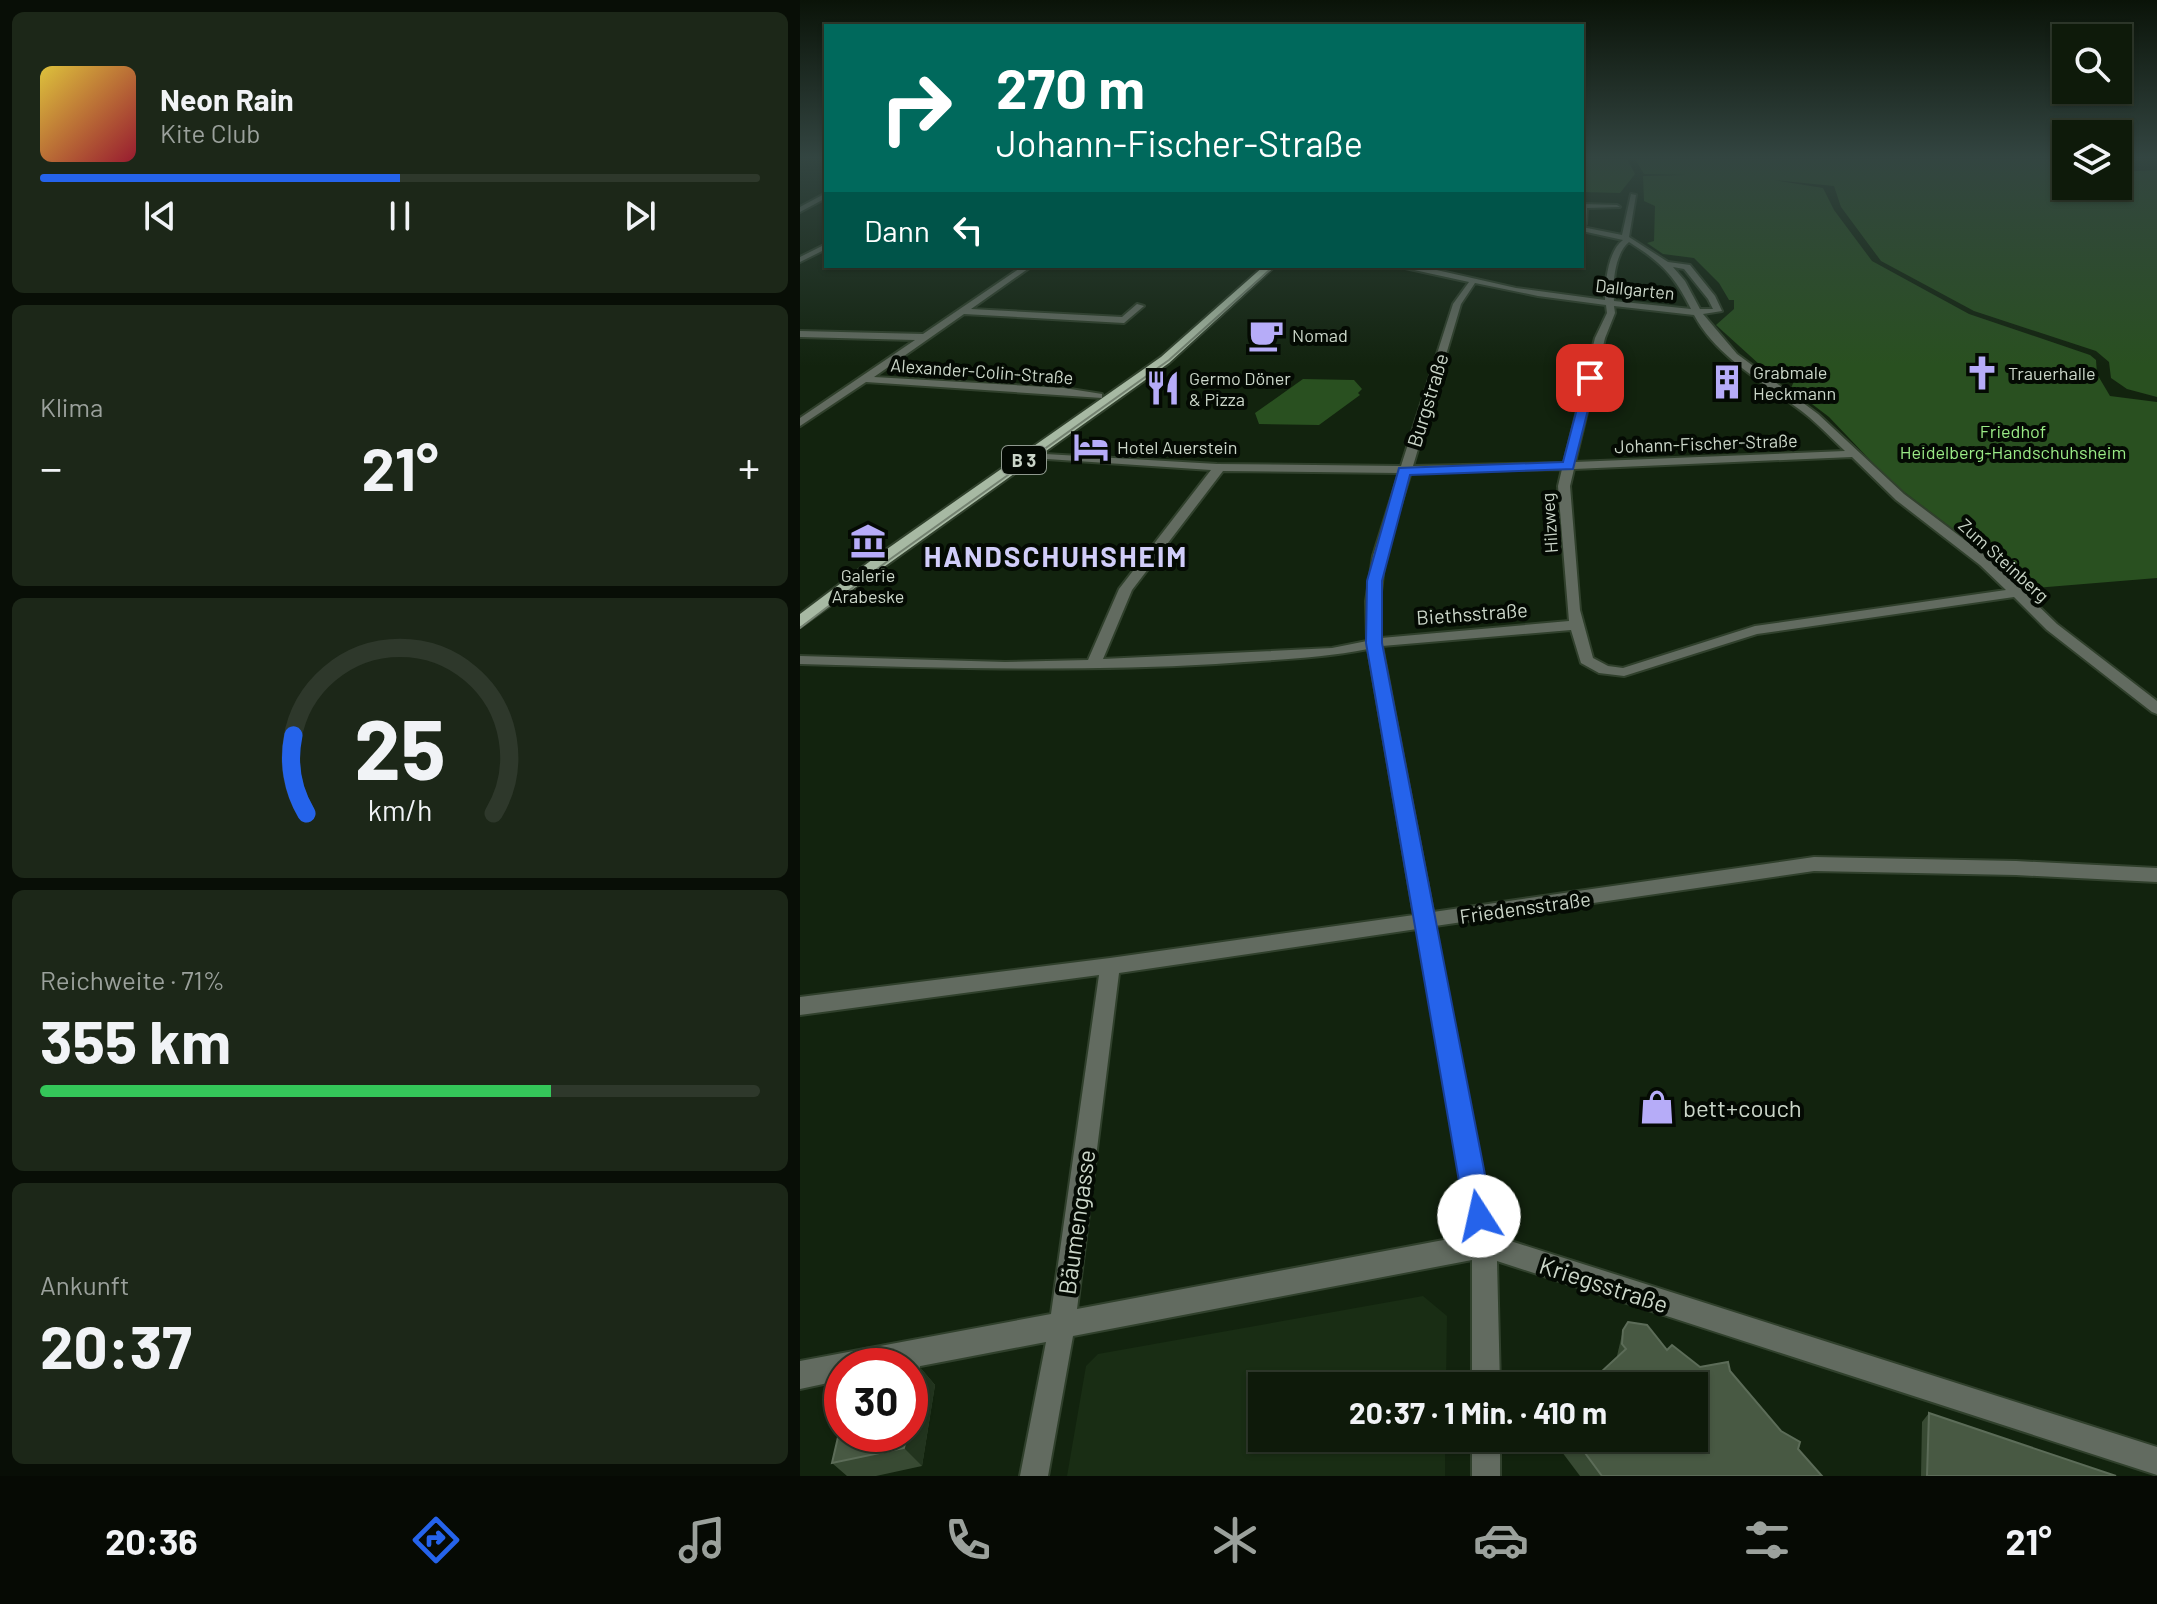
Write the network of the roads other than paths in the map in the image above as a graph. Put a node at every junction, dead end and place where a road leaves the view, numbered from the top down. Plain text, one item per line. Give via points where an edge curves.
1 (1589, 228) edge
2 (1629, 228) edge
3 (1627, 239) junction
4 (824, 247) edge
5 (800, 260) edge
6 (1665, 264) junction
7 (1025, 268) edge
8 (1268, 268) edge
9 (1414, 268) edge
10 (1469, 276) junction
11 (1610, 303) junction
12 (1140, 306) dead end
13 (961, 311) junction
14 (1695, 312) junction
15 (800, 334) edge
16 (922, 337) junction
17 (863, 379) junction
18 (1098, 396) dead end
19 (800, 423) edge
20 (1854, 454) junction
21 (1032, 455) junction
22 (1569, 466) junction
23 (1219, 468) junction
24 (1404, 471) junction
25 (2015, 593) junction
26 (800, 622) edge
27 (1576, 625) junction
28 (1374, 643) junction
29 (800, 660) edge
30 (1093, 665) junction
31 (2157, 709) edge
32 (2157, 875) edge
33 (1424, 922) junction
34 (1110, 966) junction
35 (800, 1006) edge
36 (1484, 1245) junction
37 (1062, 1327) junction
38 (928, 1352) edge
39 (824, 1370) edge
40 (1486, 1372) edge
41 (800, 1375) edge
42 (1486, 1452) edge
43 (2157, 1461) edge
44 (1034, 1476) edge
45 (1486, 1476) edge

1 - 3 street, Zum Steinberg
2 - 3 street
3 - 6 street, Zum Steinberg
3 - 11 street, Hilzweg via 1612,272
4 - 5 street
6 - 14 street, Zum Steinberg via 1681,281
6 - 14 street, Dallgarten via 1687,267 1718,309
7 - 13 street
8 - 21 main road, B 3 via 1176,352
9 - 10 street
10 - 11 street, Dallgarten via 1546,295
10 - 24 street, Burgstraße
11 - 14 street, Dallgarten
11 - 22 street, Hilzweg
12 - 13 street via 1124,320
13 - 16 street
14 - 20 street, Zum Steinberg via 1734,356 1814,416
15 - 16 street
16 - 17 street
17 - 18 street, Alexander-Colin-Straße
17 - 19 street
20 - 22 street, Johann-Fischer-Straße
20 - 25 street, Zum Steinberg
21 - 23 street, Johann-Fischer-Straße
21 - 26 main road, B 3
22 - 24 street, Johann-Fischer-Straße
22 - 27 street, Hilzweg via 1564,507
23 - 24 street, Johann-Fischer-Straße
23 - 30 street via 1126,589
24 - 28 street, Burgstraße via 1375,581
25 - 27 street via 1755,630 1624,672 1599,669 1586,660
25 - 31 street, Zum Steinberg
27 - 28 street, Biethsstraße
28 - 30 street, Biethsstraße via 1289,656
28 - 33 street, Burgstraße
29 - 30 street, Biethsstraße
32 - 33 street, Friedensstraße via 1814,864
33 - 34 street, Friedensstraße
33 - 36 street, Burgstraße
34 - 35 street, Friedensstraße
34 - 37 street, Bäumengasse
36 - 37 street, Kriegsstraße
36 - 40 street, Burgstraße
36 - 43 street, Kriegsstraße
37 - 38 street, Kriegsstraße
37 - 44 street, Bäumengasse
39 - 41 street
42 - 45 street

